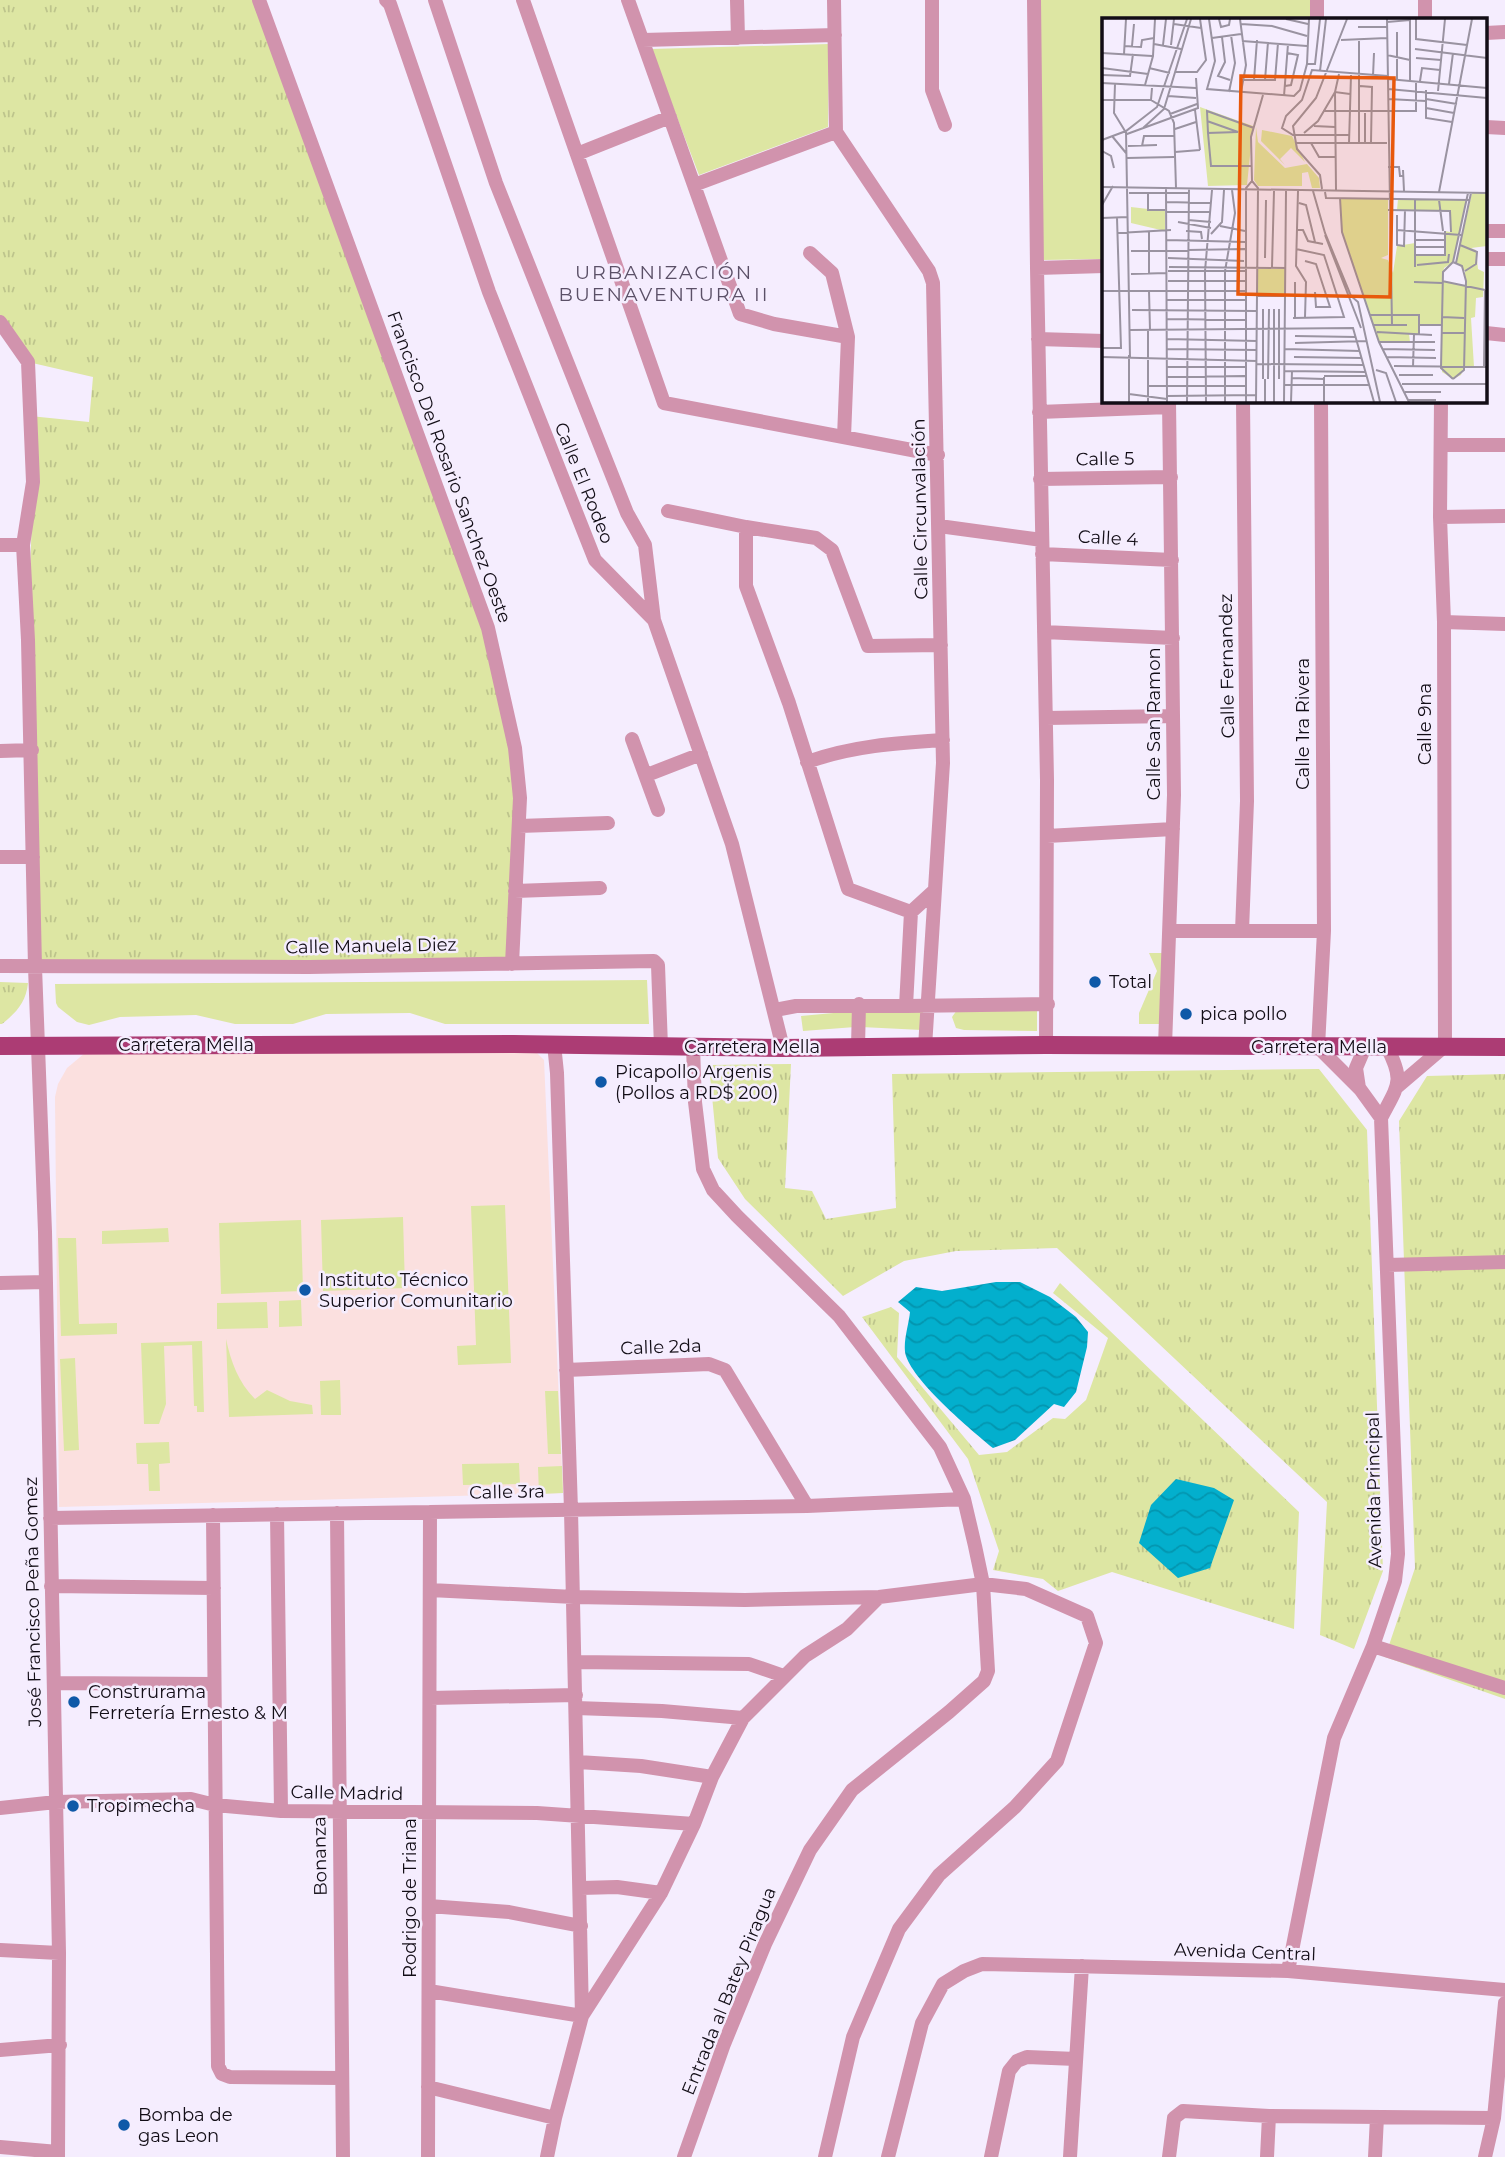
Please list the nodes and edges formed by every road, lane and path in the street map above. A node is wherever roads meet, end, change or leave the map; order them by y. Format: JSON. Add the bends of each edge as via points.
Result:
{"nodes":[{"id":1,"x":259,"y":0,"type":"edge"},
{"id":2,"x":386,"y":0,"type":"edge"},
{"id":3,"x":435,"y":0,"type":"edge"},
{"id":4,"x":523,"y":0,"type":"edge"},
{"id":5,"x":628,"y":0,"type":"edge"},
{"id":6,"x":737,"y":0,"type":"edge"},
{"id":7,"x":834,"y":0,"type":"edge"},
{"id":8,"x":932,"y":0,"type":"edge"},
{"id":9,"x":1034,"y":0,"type":"edge"},
{"id":10,"x":1317,"y":0,"type":"edge"},
{"id":11,"x":1425,"y":0,"type":"edge"},
{"id":12,"x":1317,"y":18,"type":"edge"},
{"id":13,"x":1425,"y":18,"type":"edge"},
{"id":14,"x":835,"y":36,"type":"junction"},
{"id":15,"x":738,"y":38,"type":"junction"},
{"id":16,"x":643,"y":40,"type":"junction"},
{"id":17,"x":670,"y":117,"type":"junction"},
{"id":18,"x":945,"y":125,"type":"dead end"},
{"id":19,"x":836,"y":132,"type":"junction"},
{"id":20,"x":577,"y":153,"type":"junction"},
{"id":21,"x":695,"y":185,"type":"junction"},
{"id":22,"x":810,"y":253,"type":"dead end"},
{"id":23,"x":1102,"y":266,"type":"edge"},
{"id":24,"x":1037,"y":268,"type":"junction"},
{"id":25,"x":0,"y":321,"type":"edge"},
{"id":26,"x":848,"y":337,"type":"junction"},
{"id":27,"x":1038,"y":339,"type":"junction"},
{"id":28,"x":1102,"y":341,"type":"edge"},
{"id":29,"x":1243,"y":402,"type":"edge"},
{"id":30,"x":1321,"y":402,"type":"edge"},
{"id":31,"x":1441,"y":402,"type":"edge"},
{"id":32,"x":1169,"y":404,"type":"edge"},
{"id":33,"x":1039,"y":412,"type":"junction"},
{"id":34,"x":844,"y":437,"type":"junction"},
{"id":35,"x":1441,"y":445,"type":"junction"},
{"id":36,"x":1505,"y":445,"type":"edge"},
{"id":37,"x":938,"y":455,"type":"junction"},
{"id":38,"x":1171,"y":477,"type":"junction"},
{"id":39,"x":1040,"y":479,"type":"junction"},
{"id":40,"x":668,"y":511,"type":"dead end"},
{"id":41,"x":1505,"y":516,"type":"edge"},
{"id":42,"x":1440,"y":517,"type":"junction"},
{"id":43,"x":939,"y":526,"type":"junction"},
{"id":44,"x":746,"y":527,"type":"junction"},
{"id":45,"x":0,"y":545,"type":"edge"},
{"id":46,"x":23,"y":545,"type":"junction"},
{"id":47,"x":1042,"y":547,"type":"junction"},
{"id":48,"x":1172,"y":560,"type":"junction"},
{"id":49,"x":654,"y":620,"type":"junction"},
{"id":50,"x":1444,"y":622,"type":"junction"},
{"id":51,"x":1505,"y":624,"type":"edge"},
{"id":52,"x":1044,"y":632,"type":"junction"},
{"id":53,"x":1173,"y":638,"type":"junction"},
{"id":54,"x":941,"y":645,"type":"junction"},
{"id":55,"x":1173,"y":716,"type":"junction"},
{"id":56,"x":1046,"y":718,"type":"junction"},
{"id":57,"x":632,"y":739,"type":"dead end"},
{"id":58,"x":943,"y":740,"type":"junction"},
{"id":59,"x":32,"y":750,"type":"junction"},
{"id":60,"x":0,"y":751,"type":"edge"},
{"id":61,"x":701,"y":754,"type":"junction"},
{"id":62,"x":807,"y":762,"type":"junction"},
{"id":63,"x":647,"y":775,"type":"junction"},
{"id":64,"x":658,"y":810,"type":"dead end"},
{"id":65,"x":608,"y":823,"type":"dead end"},
{"id":66,"x":519,"y":826,"type":"junction"},
{"id":67,"x":1173,"y":830,"type":"junction"},
{"id":68,"x":1047,"y":836,"type":"junction"},
{"id":69,"x":0,"y":857,"type":"edge"},
{"id":70,"x":33,"y":857,"type":"junction"},
{"id":71,"x":600,"y":888,"type":"dead end"},
{"id":72,"x":515,"y":891,"type":"junction"},
{"id":73,"x":934,"y":891,"type":"junction"},
{"id":74,"x":911,"y":912,"type":"junction"},
{"id":75,"x":1170,"y":931,"type":"junction"},
{"id":76,"x":1242,"y":931,"type":"junction"},
{"id":77,"x":1324,"y":931,"type":"junction"},
{"id":78,"x":512,"y":964,"type":"junction"},
{"id":79,"x":0,"y":966,"type":"edge"},
{"id":80,"x":35,"y":967,"type":"junction"},
{"id":81,"x":859,"y":1004,"type":"junction"},
{"id":82,"x":1048,"y":1004,"type":"junction"},
{"id":83,"x":906,"y":1006,"type":"junction"},
{"id":84,"x":928,"y":1006,"type":"junction"},
{"id":85,"x":775,"y":1010,"type":"junction"},
{"id":86,"x":554,"y":1044,"type":"junction"},
{"id":87,"x":1046,"y":1045,"type":"junction"},
{"id":88,"x":0,"y":1046,"type":"edge"},
{"id":89,"x":39,"y":1046,"type":"junction"},
{"id":90,"x":1165,"y":1046,"type":"junction"},
{"id":91,"x":1445,"y":1046,"type":"junction"},
{"id":92,"x":661,"y":1047,"type":"junction"},
{"id":93,"x":694,"y":1047,"type":"junction"},
{"id":94,"x":925,"y":1047,"type":"junction"},
{"id":95,"x":1318,"y":1047,"type":"junction"},
{"id":96,"x":1365,"y":1047,"type":"junction"},
{"id":97,"x":1387,"y":1047,"type":"junction"},
{"id":98,"x":1505,"y":1047,"type":"edge"},
{"id":99,"x":783,"y":1048,"type":"junction"},
{"id":100,"x":858,"y":1048,"type":"junction"},
{"id":101,"x":1397,"y":1087,"type":"junction"},
{"id":102,"x":1360,"y":1089,"type":"junction"},
{"id":103,"x":1381,"y":1118,"type":"junction"},
{"id":104,"x":1505,"y":1262,"type":"edge"},
{"id":105,"x":1387,"y":1265,"type":"junction"},
{"id":106,"x":46,"y":1282,"type":"junction"},
{"id":107,"x":0,"y":1283,"type":"edge"},
{"id":108,"x":566,"y":1370,"type":"junction"},
{"id":109,"x":964,"y":1499,"type":"junction"},
{"id":110,"x":807,"y":1506,"type":"junction"},
{"id":111,"x":571,"y":1510,"type":"junction"},
{"id":112,"x":430,"y":1512,"type":"junction"},
{"id":113,"x":277,"y":1514,"type":"junction"},
{"id":114,"x":337,"y":1514,"type":"junction"},
{"id":115,"x":213,"y":1515,"type":"junction"},
{"id":116,"x":50,"y":1518,"type":"junction"},
{"id":117,"x":983,"y":1584,"type":"junction"},
{"id":118,"x":51,"y":1586,"type":"junction"},
{"id":119,"x":214,"y":1588,"type":"junction"},
{"id":120,"x":430,"y":1590,"type":"junction"},
{"id":121,"x":573,"y":1597,"type":"junction"},
{"id":122,"x":879,"y":1597,"type":"junction"},
{"id":123,"x":1373,"y":1646,"type":"junction"},
{"id":124,"x":575,"y":1662,"type":"junction"},
{"id":125,"x":784,"y":1676,"type":"junction"},
{"id":126,"x":54,"y":1683,"type":"junction"},
{"id":127,"x":214,"y":1684,"type":"junction"},
{"id":128,"x":1505,"y":1688,"type":"edge"},
{"id":129,"x":430,"y":1698,"type":"junction"},
{"id":130,"x":576,"y":1701,"type":"junction"},
{"id":131,"x":743,"y":1718,"type":"junction"},
{"id":132,"x":578,"y":1762,"type":"junction"},
{"id":133,"x":712,"y":1777,"type":"junction"},
{"id":134,"x":56,"y":1802,"type":"junction"},
{"id":135,"x":215,"y":1805,"type":"junction"},
{"id":136,"x":0,"y":1808,"type":"edge"},
{"id":137,"x":281,"y":1811,"type":"junction"},
{"id":138,"x":339,"y":1814,"type":"junction"},
{"id":139,"x":429,"y":1814,"type":"junction"},
{"id":140,"x":579,"y":1818,"type":"junction"},
{"id":141,"x":694,"y":1824,"type":"junction"},
{"id":142,"x":581,"y":1888,"type":"junction"},
{"id":143,"x":660,"y":1894,"type":"junction"},
{"id":144,"x":429,"y":1906,"type":"junction"},
{"id":145,"x":581,"y":1926,"type":"junction"},
{"id":146,"x":0,"y":1951,"type":"edge"},
{"id":147,"x":59,"y":1953,"type":"junction"},
{"id":148,"x":1082,"y":1966,"type":"junction"},
{"id":149,"x":1289,"y":1971,"type":"junction"},
{"id":150,"x":1505,"y":1990,"type":"edge"},
{"id":151,"x":429,"y":1991,"type":"junction"},
{"id":152,"x":1505,"y":2003,"type":"edge"},
{"id":153,"x":582,"y":2016,"type":"junction"},
{"id":154,"x":60,"y":2045,"type":"junction"},
{"id":155,"x":0,"y":2050,"type":"edge"},
{"id":156,"x":1076,"y":2059,"type":"junction"},
{"id":157,"x":341,"y":2078,"type":"junction"},
{"id":158,"x":428,"y":2087,"type":"junction"},
{"id":159,"x":1269,"y":2116,"type":"junction"},
{"id":160,"x":1377,"y":2117,"type":"junction"},
{"id":161,"x":555,"y":2118,"type":"junction"},
{"id":162,"x":1494,"y":2118,"type":"junction"},
{"id":163,"x":0,"y":2147,"type":"edge"},
{"id":164,"x":58,"y":2155,"type":"edge"},
{"id":165,"x":343,"y":2157,"type":"edge"},
{"id":166,"x":428,"y":2157,"type":"edge"},
{"id":167,"x":547,"y":2157,"type":"edge"},
{"id":168,"x":684,"y":2157,"type":"edge"},
{"id":169,"x":825,"y":2157,"type":"edge"},
{"id":170,"x":888,"y":2157,"type":"edge"},
{"id":171,"x":991,"y":2157,"type":"edge"},
{"id":172,"x":1070,"y":2157,"type":"edge"},
{"id":173,"x":1169,"y":2157,"type":"edge"},
{"id":174,"x":1267,"y":2157,"type":"edge"},
{"id":175,"x":1375,"y":2157,"type":"edge"},
{"id":176,"x":1485,"y":2157,"type":"edge"}],
"edges":[{"from":1,"to":66,"type":"street","name":"Francisco Del Rosario Sanchez Oeste","via":[[488,628],[515,748]]},
{"from":2,"to":49,"type":"street","name":"Calle El Rodeo","via":[[489,292],[595,560]]},
{"from":3,"to":49,"type":"street","via":[[501,196],[622,500],[645,545]]},
{"from":4,"to":20,"type":"street"},
{"from":5,"to":16,"type":"street"},
{"from":6,"to":15,"type":"street"},
{"from":7,"to":14,"type":"street"},
{"from":8,"to":18,"type":"street","via":[[932,90]]},
{"from":9,"to":24,"type":"street"},
{"from":10,"to":12,"type":"street"},
{"from":11,"to":13,"type":"street"},
{"from":14,"to":15,"type":"street"},
{"from":14,"to":19,"type":"street"},
{"from":15,"to":16,"type":"street"},
{"from":16,"to":17,"type":"street"},
{"from":17,"to":20,"type":"street"},
{"from":17,"to":21,"type":"street"},
{"from":19,"to":21,"type":"street"},
{"from":19,"to":37,"type":"street","name":"Calle Circunvalación","via":[[932,277]]},
{"from":20,"to":34,"type":"street","via":[[664,404]]},
{"from":21,"to":26,"type":"street","via":[[740,314]]},
{"from":22,"to":26,"type":"street","via":[[832,273]]},
{"from":23,"to":24,"type":"street"},
{"from":24,"to":27,"type":"street"},
{"from":25,"to":46,"type":"street","name":"José Francisco Peña Gomez","via":[[28,362],[33,482]]},
{"from":26,"to":34,"type":"street"},
{"from":27,"to":28,"type":"street"},
{"from":27,"to":33,"type":"street"},
{"from":29,"to":76,"type":"street","name":"Calle Fernandez","via":[[1247,801]]},
{"from":30,"to":77,"type":"street","name":"Calle 1ra Rivera"},
{"from":31,"to":35,"type":"street","name":"Calle 9na"},
{"from":32,"to":33,"type":"street"},
{"from":32,"to":38,"type":"street","name":"Calle San Ramon"},
{"from":33,"to":39,"type":"street"},
{"from":34,"to":37,"type":"street"},
{"from":35,"to":36,"type":"street"},
{"from":35,"to":42,"type":"street","name":"Calle 9na"},
{"from":37,"to":43,"type":"street","name":"Calle Circunvalación"},
{"from":38,"to":39,"type":"street","name":"Calle 5"},
{"from":38,"to":48,"type":"street","name":"Calle San Ramon"},
{"from":39,"to":47,"type":"street"},
{"from":40,"to":44,"type":"street"},
{"from":41,"to":42,"type":"street"},
{"from":42,"to":50,"type":"street","name":"Calle 9na"},
{"from":43,"to":47,"type":"street","name":"Calle 4"},
{"from":43,"to":54,"type":"street","name":"Calle Circunvalación"},
{"from":44,"to":54,"type":"street","via":[[816,538],[832,550],[868,646]]},
{"from":44,"to":62,"type":"street","via":[[746,586]]},
{"from":45,"to":46,"type":"street"},
{"from":46,"to":59,"type":"street","name":"José Francisco Peña Gomez"},
{"from":47,"to":48,"type":"street","name":"Calle 4"},
{"from":47,"to":52,"type":"street"},
{"from":48,"to":53,"type":"street","name":"Calle San Ramon"},
{"from":49,"to":61,"type":"street","name":"Calle El Rodeo"},
{"from":50,"to":51,"type":"street"},
{"from":50,"to":91,"type":"street","name":"Calle 9na"},
{"from":52,"to":53,"type":"street"},
{"from":52,"to":56,"type":"street"},
{"from":53,"to":55,"type":"street","name":"Calle San Ramon"},
{"from":54,"to":58,"type":"street","name":"Calle Circunvalación"},
{"from":55,"to":56,"type":"street"},
{"from":55,"to":67,"type":"street","name":"Calle San Ramon"},
{"from":56,"to":68,"type":"street"},
{"from":57,"to":63,"type":"street"},
{"from":58,"to":62,"type":"street","via":[[878,744]]},
{"from":58,"to":73,"type":"street","name":"Calle Circunvalación"},
{"from":59,"to":60,"type":"street"},
{"from":59,"to":70,"type":"street","name":"José Francisco Peña Gomez"},
{"from":61,"to":63,"type":"street"},
{"from":61,"to":85,"type":"street","name":"Calle El Rodeo","via":[[732,844]]},
{"from":62,"to":74,"type":"street","via":[[848,889]]},
{"from":63,"to":64,"type":"street"},
{"from":65,"to":66,"type":"street"},
{"from":66,"to":72,"type":"street","name":"Francisco Del Rosario Sanchez Oeste"},
{"from":67,"to":68,"type":"street"},
{"from":67,"to":75,"type":"street","name":"Calle San Ramon"},
{"from":68,"to":82,"type":"street"},
{"from":69,"to":70,"type":"street"},
{"from":70,"to":80,"type":"street","name":"José Francisco Peña Gomez"},
{"from":71,"to":72,"type":"street"},
{"from":72,"to":78,"type":"street","name":"Francisco Del Rosario Sanchez Oeste"},
{"from":73,"to":74,"type":"street"},
{"from":73,"to":84,"type":"street","name":"Calle Circunvalación"},
{"from":74,"to":83,"type":"street"},
{"from":75,"to":76,"type":"street"},
{"from":75,"to":90,"type":"street","name":"Calle San Ramon"},
{"from":76,"to":77,"type":"street"},
{"from":77,"to":95,"type":"street","name":"Calle 1ra Rivera"},
{"from":78,"to":80,"type":"street","name":"Calle Manuela Diez"},
{"from":78,"to":92,"type":"street","name":"Calle Manuela Diez","via":[[657,962]]},
{"from":79,"to":80,"type":"street","name":"Calle Manuela Diez"},
{"from":80,"to":89,"type":"street","name":"José Francisco Peña Gomez"},
{"from":81,"to":83,"type":"street"},
{"from":81,"to":85,"type":"street"},
{"from":81,"to":100,"type":"street"},
{"from":82,"to":84,"type":"street"},
{"from":82,"to":87,"type":"street"},
{"from":83,"to":84,"type":"street"},
{"from":84,"to":94,"type":"street","name":"Calle Circunvalación"},
{"from":85,"to":99,"type":"street","name":"Calle El Rodeo"},
{"from":86,"to":89,"type":"main road","name":"Carretera Mella"},
{"from":86,"to":92,"type":"main road","name":"Carretera Mella"},
{"from":86,"to":108,"type":"street"},
{"from":87,"to":90,"type":"main road","name":"Carretera Mella"},
{"from":87,"to":94,"type":"main road","name":"Carretera Mella"},
{"from":88,"to":89,"type":"main road","name":"Carretera Mella"},
{"from":89,"to":106,"type":"street","name":"José Francisco Peña Gomez"},
{"from":90,"to":95,"type":"main road","name":"Carretera Mella"},
{"from":91,"to":97,"type":"main road","name":"Carretera Mella"},
{"from":91,"to":98,"type":"main road","name":"Carretera Mella"},
{"from":91,"to":101,"type":"street"},
{"from":92,"to":93,"type":"main road","name":"Carretera Mella"},
{"from":93,"to":99,"type":"main road","name":"Carretera Mella"},
{"from":93,"to":109,"type":"street","name":"Entrada al Batey Piragua","via":[[703,1169],[713,1190],[839,1316],[940,1447]]},
{"from":94,"to":100,"type":"main road","name":"Carretera Mella"},
{"from":95,"to":96,"type":"main road","name":"Carretera Mella"},
{"from":95,"to":102,"type":"street"},
{"from":96,"to":97,"type":"main road","name":"Carretera Mella"},
{"from":96,"to":102,"type":"street","via":[[1356,1068]]},
{"from":97,"to":101,"type":"street","via":[[1399,1076]]},
{"from":99,"to":100,"type":"main road","name":"Carretera Mella"},
{"from":101,"to":103,"type":"street"},
{"from":102,"to":103,"type":"street"},
{"from":103,"to":105,"type":"street","name":"Avenida Principal"},
{"from":104,"to":105,"type":"street"},
{"from":105,"to":123,"type":"street","name":"Avenida Principal","via":[[1398,1554],[1395,1581]]},
{"from":106,"to":107,"type":"street"},
{"from":106,"to":116,"type":"street","name":"José Francisco Peña Gomez"},
{"from":108,"to":110,"type":"street","name":"Calle 2da","via":[[709,1364],[725,1370]]},
{"from":108,"to":111,"type":"street"},
{"from":109,"to":110,"type":"street","name":"Calle 3ra"},
{"from":109,"to":117,"type":"street","name":"Entrada al Batey Piragua"},
{"from":110,"to":111,"type":"street","name":"Calle 3ra"},
{"from":111,"to":112,"type":"street","name":"Calle 3ra"},
{"from":111,"to":121,"type":"street"},
{"from":112,"to":114,"type":"street","name":"Calle 3ra"},
{"from":112,"to":120,"type":"street","name":"Rodrigo de Triana"},
{"from":113,"to":114,"type":"street","name":"Calle 3ra"},
{"from":113,"to":115,"type":"street","name":"Calle 3ra"},
{"from":113,"to":137,"type":"street"},
{"from":114,"to":138,"type":"street","name":"Bonanza"},
{"from":115,"to":116,"type":"street","name":"Calle 3ra"},
{"from":115,"to":119,"type":"street"},
{"from":116,"to":118,"type":"street","name":"José Francisco Peña Gomez"},
{"from":117,"to":122,"type":"street"},
{"from":117,"to":168,"type":"street","name":"Entrada al Batey Piragua","via":[[988,1671],[984,1681],[852,1790],[810,1850],[744,1994]]},
{"from":117,"to":169,"type":"street","via":[[1027,1589],[1087,1616],[1096,1643],[1057,1761],[1015,1807],[939,1875],[899,1929],[853,2037]]},
{"from":118,"to":119,"type":"street"},
{"from":118,"to":126,"type":"street","name":"José Francisco Peña Gomez"},
{"from":119,"to":127,"type":"street"},
{"from":120,"to":121,"type":"street"},
{"from":120,"to":129,"type":"street","name":"Rodrigo de Triana"},
{"from":121,"to":122,"type":"street"},
{"from":121,"to":124,"type":"street"},
{"from":122,"to":125,"type":"street","via":[[847,1629]]},
{"from":123,"to":128,"type":"street"},
{"from":123,"to":149,"type":"street","name":"Avenida Principal","via":[[1334,1738]]},
{"from":124,"to":125,"type":"street","via":[[749,1664]]},
{"from":124,"to":130,"type":"street"},
{"from":125,"to":131,"type":"street"},
{"from":126,"to":127,"type":"street"},
{"from":126,"to":134,"type":"street","name":"José Francisco Peña Gomez"},
{"from":127,"to":135,"type":"street"},
{"from":129,"to":130,"type":"street"},
{"from":129,"to":139,"type":"street","name":"Rodrigo de Triana"},
{"from":130,"to":131,"type":"street"},
{"from":130,"to":132,"type":"street"},
{"from":131,"to":133,"type":"street"},
{"from":132,"to":133,"type":"street"},
{"from":132,"to":140,"type":"street"},
{"from":133,"to":141,"type":"street"},
{"from":134,"to":135,"type":"street","name":"Calle Madrid","via":[[191,1799]]},
{"from":134,"to":136,"type":"street","name":"Calle Madrid"},
{"from":134,"to":147,"type":"street","name":"José Francisco Peña Gomez"},
{"from":135,"to":137,"type":"street","name":"Calle Madrid"},
{"from":135,"to":157,"type":"street","via":[[218,2066],[230,2077]]},
{"from":137,"to":138,"type":"street","name":"Calle Madrid"},
{"from":138,"to":139,"type":"street","name":"Calle Madrid"},
{"from":138,"to":157,"type":"street","name":"Bonanza"},
{"from":139,"to":140,"type":"street","name":"Calle Madrid","via":[[537,1813]]},
{"from":139,"to":144,"type":"street","name":"Rodrigo de Triana"},
{"from":140,"to":141,"type":"street","name":"Calle Madrid"},
{"from":140,"to":142,"type":"street"},
{"from":141,"to":143,"type":"street"},
{"from":142,"to":143,"type":"street","via":[[617,1887]]},
{"from":142,"to":145,"type":"street"},
{"from":143,"to":153,"type":"street"},
{"from":144,"to":145,"type":"street","via":[[509,1912]]},
{"from":144,"to":151,"type":"street","name":"Rodrigo de Triana"},
{"from":145,"to":153,"type":"street"},
{"from":146,"to":147,"type":"street"},
{"from":147,"to":154,"type":"street","name":"José Francisco Peña Gomez"},
{"from":148,"to":149,"type":"street","name":"Avenida Central"},
{"from":148,"to":156,"type":"street"},
{"from":148,"to":170,"type":"street","name":"Avenida Central","via":[[982,1964],[943,1984],[922,2023]]},
{"from":149,"to":150,"type":"street","name":"Avenida Central"},
{"from":151,"to":153,"type":"street"},
{"from":151,"to":158,"type":"street","name":"Rodrigo de Triana"},
{"from":152,"to":162,"type":"street"},
{"from":153,"to":161,"type":"street"},
{"from":154,"to":155,"type":"street"},
{"from":154,"to":164,"type":"street","name":"José Francisco Peña Gomez"},
{"from":156,"to":171,"type":"street","via":[[1027,2057],[1017,2061],[1009,2071]]},
{"from":156,"to":172,"type":"street"},
{"from":157,"to":165,"type":"street","name":"Bonanza"},
{"from":158,"to":161,"type":"street"},
{"from":158,"to":166,"type":"street","name":"Rodrigo de Triana"},
{"from":159,"to":160,"type":"street"},
{"from":159,"to":173,"type":"street","via":[[1183,2111],[1174,2118]]},
{"from":159,"to":174,"type":"street"},
{"from":160,"to":162,"type":"street"},
{"from":160,"to":175,"type":"street"},
{"from":161,"to":167,"type":"street"},
{"from":162,"to":176,"type":"street"},
{"from":163,"to":164,"type":"street"}]}
